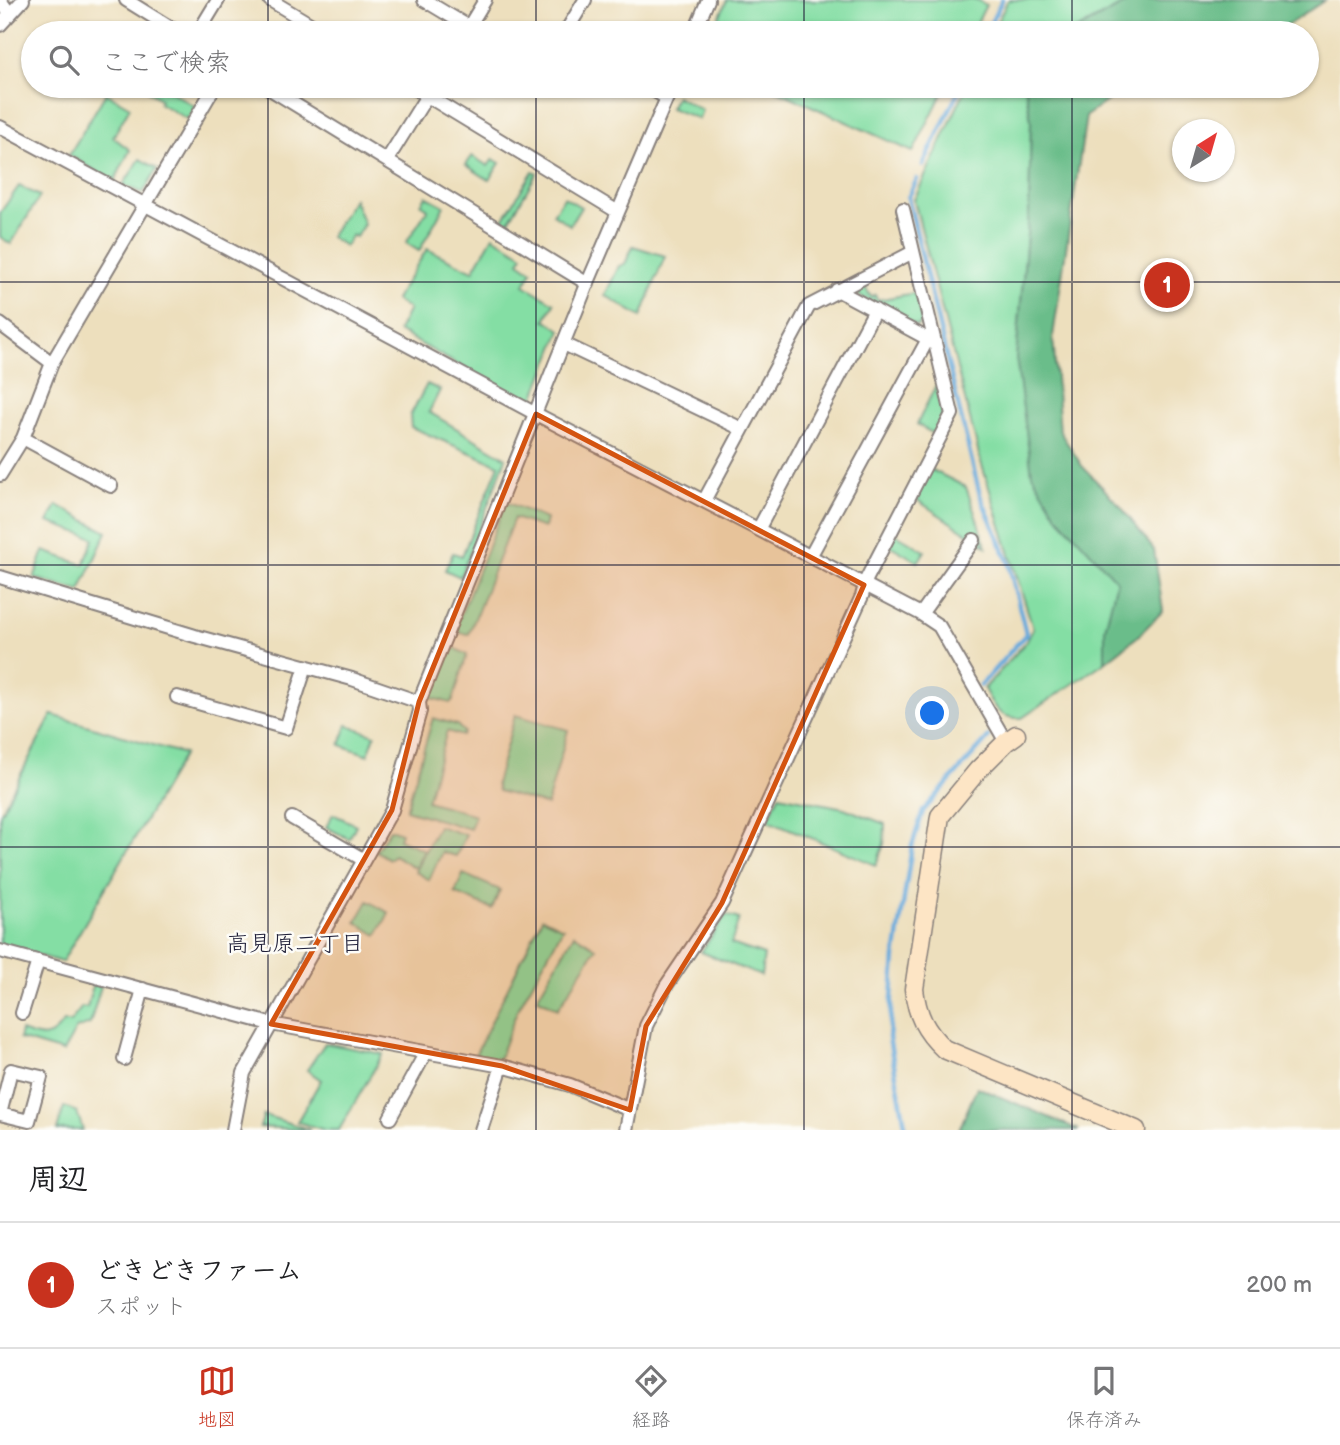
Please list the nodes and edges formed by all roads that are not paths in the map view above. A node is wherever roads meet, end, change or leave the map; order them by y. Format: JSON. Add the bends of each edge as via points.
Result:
{"nodes":[{"id":1,"x":0,"y":0,"type":"edge"},
{"id":2,"x":23,"y":0,"type":"edge"},
{"id":3,"x":126,"y":0,"type":"edge"},
{"id":4,"x":218,"y":0,"type":"edge"},
{"id":5,"x":270,"y":0,"type":"edge"},
{"id":6,"x":424,"y":0,"type":"edge"},
{"id":7,"x":485,"y":0,"type":"edge"},
{"id":8,"x":586,"y":0,"type":"edge"},
{"id":9,"x":708,"y":0,"type":"edge"},
{"id":10,"x":10,"y":14,"type":"junction"},
{"id":11,"x":160,"y":21,"type":"edge"},
{"id":12,"x":205,"y":21,"type":"edge"},
{"id":13,"x":305,"y":21,"type":"edge"},
{"id":14,"x":456,"y":21,"type":"edge"},
{"id":15,"x":476,"y":21,"type":"edge"},
{"id":16,"x":573,"y":21,"type":"edge"},
{"id":17,"x":699,"y":21,"type":"edge"},
{"id":18,"x":0,"y":25,"type":"edge"},
{"id":19,"x":208,"y":98,"type":"edge"},
{"id":20,"x":285,"y":98,"type":"edge"},
{"id":21,"x":426,"y":98,"type":"edge"},
{"id":22,"x":441,"y":98,"type":"edge"},
{"id":23,"x":666,"y":98,"type":"edge"},
{"id":24,"x":0,"y":127,"type":"edge"},
{"id":25,"x":387,"y":160,"type":"junction"},
{"id":26,"x":145,"y":204,"type":"junction"},
{"id":27,"x":903,"y":209,"type":"dead end"},
{"id":28,"x":618,"y":212,"type":"junction"},
{"id":29,"x":913,"y":251,"type":"junction"},
{"id":30,"x":588,"y":284,"type":"junction"},
{"id":31,"x":836,"y":290,"type":"junction"},
{"id":32,"x":874,"y":310,"type":"junction"},
{"id":33,"x":0,"y":324,"type":"edge"},
{"id":34,"x":931,"y":339,"type":"junction"},
{"id":35,"x":564,"y":344,"type":"junction"},
{"id":36,"x":52,"y":363,"type":"junction"},
{"id":37,"x":536,"y":414,"type":"junction"},
{"id":38,"x":742,"y":429,"type":"junction"},
{"id":39,"x":23,"y":438,"type":"junction"},
{"id":40,"x":0,"y":475,"type":"edge"},
{"id":41,"x":111,"y":486,"type":"dead end"},
{"id":42,"x":705,"y":499,"type":"junction"},
{"id":43,"x":759,"y":528,"type":"junction"},
{"id":44,"x":974,"y":540,"type":"dead end"},
{"id":45,"x":811,"y":555,"type":"junction"},
{"id":46,"x":0,"y":578,"type":"edge"},
{"id":47,"x":864,"y":585,"type":"junction"},
{"id":48,"x":921,"y":614,"type":"junction"},
{"id":49,"x":306,"y":666,"type":"junction"},
{"id":50,"x":177,"y":697,"type":"dead end"},
{"id":51,"x":419,"y":702,"type":"junction"},
{"id":52,"x":1011,"y":739,"type":"joint"},
{"id":53,"x":292,"y":818,"type":"dead end"},
{"id":54,"x":364,"y":860,"type":"junction"},
{"id":55,"x":0,"y":951,"type":"edge"},
{"id":56,"x":38,"y":961,"type":"junction"},
{"id":57,"x":143,"y":989,"type":"junction"},
{"id":58,"x":22,"y":1013,"type":"dead end"},
{"id":59,"x":271,"y":1024,"type":"junction"},
{"id":60,"x":425,"y":1054,"type":"junction"},
{"id":61,"x":124,"y":1059,"type":"dead end"},
{"id":62,"x":502,"y":1066,"type":"junction"},
{"id":63,"x":630,"y":1110,"type":"junction"},
{"id":64,"x":390,"y":1118,"type":"dead end"},
{"id":65,"x":233,"y":1130,"type":"edge"},
{"id":66,"x":481,"y":1130,"type":"edge"},
{"id":67,"x":626,"y":1130,"type":"edge"},
{"id":68,"x":1136,"y":1130,"type":"edge"}],
"edges":[{"from":1,"to":10,"type":"street"},
{"from":2,"to":10,"type":"street"},
{"from":3,"to":11,"type":"street"},
{"from":4,"to":12,"type":"street"},
{"from":5,"to":13,"type":"street"},
{"from":6,"to":14,"type":"street"},
{"from":7,"to":15,"type":"street"},
{"from":8,"to":16,"type":"street"},
{"from":9,"to":17,"type":"street"},
{"from":10,"to":18,"type":"street"},
{"from":19,"to":26,"type":"street"},
{"from":20,"to":25,"type":"street"},
{"from":21,"to":25,"type":"street"},
{"from":22,"to":28,"type":"street"},
{"from":23,"to":28,"type":"street"},
{"from":24,"to":26,"type":"street"},
{"from":25,"to":30,"type":"street"},
{"from":26,"to":36,"type":"street"},
{"from":26,"to":37,"type":"street"},
{"from":27,"to":29,"type":"street"},
{"from":28,"to":30,"type":"street"},
{"from":29,"to":31,"type":"street"},
{"from":29,"to":34,"type":"street"},
{"from":30,"to":35,"type":"street"},
{"from":31,"to":32,"type":"street"},
{"from":31,"to":38,"type":"street","via":[[805,311]]},
{"from":32,"to":34,"type":"street"},
{"from":32,"to":43,"type":"street"},
{"from":33,"to":36,"type":"street"},
{"from":34,"to":45,"type":"street"},
{"from":34,"to":47,"type":"street","via":[[952,414]]},
{"from":35,"to":37,"type":"street"},
{"from":35,"to":38,"type":"street"},
{"from":36,"to":39,"type":"street"},
{"from":37,"to":42,"type":"street"},
{"from":37,"to":51,"type":"street"},
{"from":38,"to":42,"type":"street"},
{"from":39,"to":40,"type":"street"},
{"from":39,"to":41,"type":"street"},
{"from":42,"to":43,"type":"street"},
{"from":43,"to":45,"type":"street"},
{"from":44,"to":48,"type":"street"},
{"from":45,"to":47,"type":"street"},
{"from":46,"to":49,"type":"street"},
{"from":47,"to":48,"type":"street"},
{"from":47,"to":63,"type":"street","via":[[722,903],[666,986],[646,1026]]},
{"from":48,"to":52,"type":"street","via":[[939,626]]},
{"from":49,"to":50,"type":"street","via":[[286,728]]},
{"from":49,"to":51,"type":"street"},
{"from":51,"to":54,"type":"street","via":[[392,810]]},
{"from":52,"to":68,"type":"street","via":[[940,816],[914,989],[916,1008],[922,1024],[944,1049]]},
{"from":53,"to":54,"type":"street"},
{"from":54,"to":59,"type":"street"},
{"from":55,"to":56,"type":"street"},
{"from":56,"to":57,"type":"street"},
{"from":56,"to":58,"type":"street"},
{"from":57,"to":59,"type":"street"},
{"from":57,"to":61,"type":"street"},
{"from":59,"to":60,"type":"street"},
{"from":59,"to":65,"type":"street","via":[[244,1073]]},
{"from":60,"to":62,"type":"street"},
{"from":60,"to":64,"type":"street"},
{"from":62,"to":63,"type":"street","via":[[570,1085]]},
{"from":62,"to":66,"type":"street"},
{"from":63,"to":67,"type":"street"}]}
